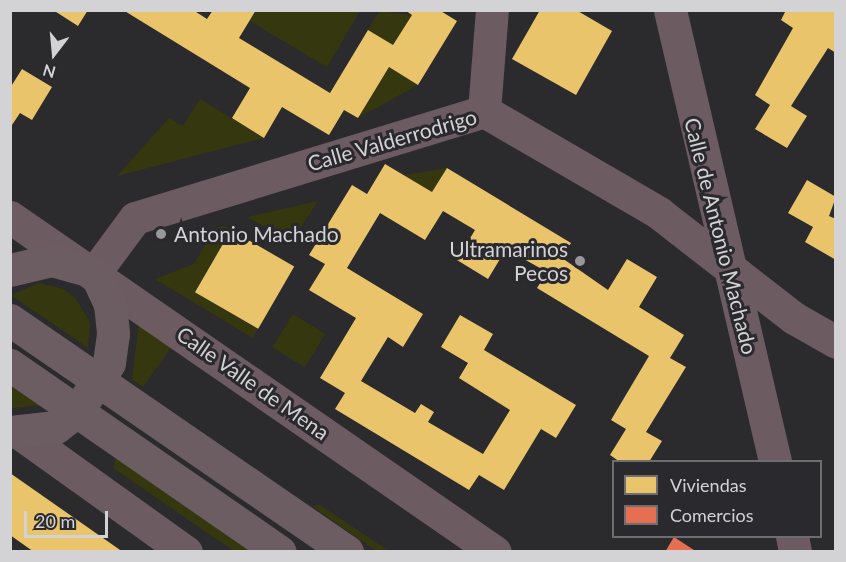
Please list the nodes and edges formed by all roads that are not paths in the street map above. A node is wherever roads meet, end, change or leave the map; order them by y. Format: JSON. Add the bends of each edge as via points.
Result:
{"nodes":[{"id":1,"x":492,"y":10,"type":"edge"},
{"id":2,"x":670,"y":10,"type":"edge"},
{"id":3,"x":484,"y":111,"type":"junction"},
{"id":4,"x":10,"y":217,"type":"edge"},
{"id":5,"x":730,"y":266,"type":"junction"},
{"id":6,"x":10,"y":270,"type":"edge"},
{"id":7,"x":95,"y":272,"type":"junction"},
{"id":8,"x":10,"y":320,"type":"edge"},
{"id":9,"x":836,"y":342,"type":"edge"},
{"id":10,"x":10,"y":365,"type":"edge"},
{"id":11,"x":98,"y":381,"type":"junction"},
{"id":12,"x":78,"y":410,"type":"junction"},
{"id":13,"x":16,"y":433,"type":"edge"},
{"id":14,"x":775,"y":460,"type":"edge"},
{"id":15,"x":186,"y":552,"type":"edge"},
{"id":16,"x":280,"y":552,"type":"edge"},
{"id":17,"x":347,"y":552,"type":"edge"},
{"id":18,"x":495,"y":552,"type":"edge"}],
"edges":[{"from":1,"to":3,"type":"street"},
{"from":2,"to":5,"type":"street","name":"Calle de Antonio Machado"},
{"from":3,"to":5,"type":"street","name":"Calle Valderrodrigo","via":[[659,213]]},
{"from":3,"to":7,"type":"street","name":"Calle Valderrodrigo","via":[[135,218]]},
{"from":4,"to":7,"type":"street","name":"Calle Valle de Mena"},
{"from":5,"to":9,"type":"street","name":"Calle Valderrodrigo","via":[[794,318]]},
{"from":5,"to":14,"type":"street","name":"Calle de Antonio Machado"},
{"from":6,"to":7,"type":"main road","via":[[52,260]]},
{"from":7,"to":11,"type":"main road","via":[[110,304],[113,334],[108,363]]},
{"from":7,"to":18,"type":"street","name":"Calle Valle de Mena"},
{"from":8,"to":11,"type":"main road"},
{"from":10,"to":12,"type":"main road"},
{"from":11,"to":12,"type":"main road"},
{"from":11,"to":17,"type":"main road"},
{"from":12,"to":13,"type":"main road","via":[[56,427]]},
{"from":12,"to":16,"type":"main road"},
{"from":13,"to":15,"type":"street"}]}
